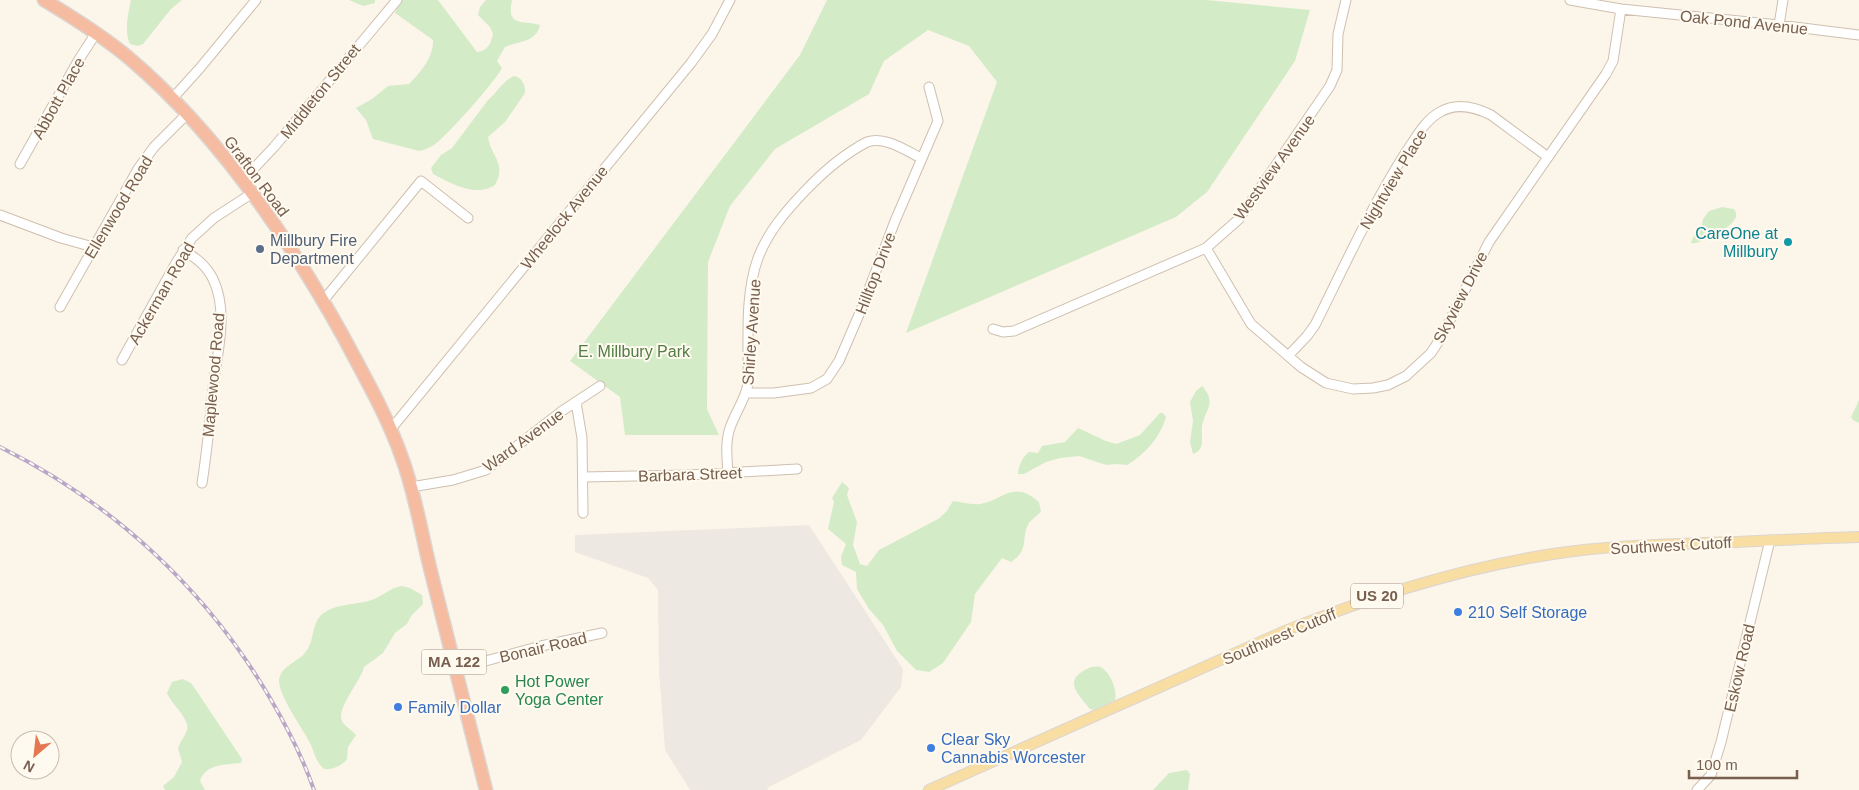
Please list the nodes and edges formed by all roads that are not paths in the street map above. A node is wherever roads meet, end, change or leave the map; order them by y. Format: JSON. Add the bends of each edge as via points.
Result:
{"nodes":[{"id":1,"x":44,"y":0,"type":"edge"},
{"id":2,"x":256,"y":0,"type":"edge"},
{"id":3,"x":397,"y":0,"type":"edge"},
{"id":4,"x":730,"y":0,"type":"edge"},
{"id":5,"x":1346,"y":0,"type":"edge"},
{"id":6,"x":1570,"y":0,"type":"edge"},
{"id":7,"x":1783,"y":0,"type":"edge"},
{"id":8,"x":1621,"y":9,"type":"junction"},
{"id":9,"x":1779,"y":25,"type":"junction"},
{"id":10,"x":96,"y":33,"type":"junction"},
{"id":11,"x":1859,"y":35,"type":"edge"},
{"id":12,"x":929,"y":87,"type":"dead end"},
{"id":13,"x":172,"y":99,"type":"junction"},
{"id":14,"x":186,"y":115,"type":"junction"},
{"id":15,"x":1548,"y":157,"type":"junction"},
{"id":16,"x":921,"y":158,"type":"junction"},
{"id":17,"x":20,"y":164,"type":"dead end"},
{"id":18,"x":242,"y":181,"type":"junction"},
{"id":19,"x":251,"y":194,"type":"junction"},
{"id":20,"x":0,"y":215,"type":"edge"},
{"id":21,"x":468,"y":218,"type":"dead end"},
{"id":22,"x":93,"y":248,"type":"junction"},
{"id":23,"x":1206,"y":248,"type":"junction"},
{"id":24,"x":183,"y":250,"type":"junction"},
{"id":25,"x":323,"y":301,"type":"junction"},
{"id":26,"x":60,"y":307,"type":"dead end"},
{"id":27,"x":993,"y":329,"type":"dead end"},
{"id":28,"x":1288,"y":356,"type":"junction"},
{"id":29,"x":122,"y":360,"type":"dead end"},
{"id":30,"x":600,"y":386,"type":"dead end"},
{"id":31,"x":746,"y":393,"type":"junction"},
{"id":32,"x":576,"y":402,"type":"junction"},
{"id":33,"x":391,"y":429,"type":"junction"},
{"id":34,"x":797,"y":469,"type":"dead end"},
{"id":35,"x":728,"y":472,"type":"junction"},
{"id":36,"x":583,"y":477,"type":"junction"},
{"id":37,"x":202,"y":484,"type":"dead end"},
{"id":38,"x":411,"y":488,"type":"junction"},
{"id":39,"x":583,"y":513,"type":"dead end"},
{"id":40,"x":1859,"y":537,"type":"edge"},
{"id":41,"x":1770,"y":540,"type":"junction"},
{"id":42,"x":602,"y":633,"type":"dead end"},
{"id":43,"x":456,"y":669,"type":"junction"},
{"id":44,"x":486,"y":790,"type":"edge"},
{"id":45,"x":929,"y":790,"type":"edge"},
{"id":46,"x":1697,"y":790,"type":"edge"}],
"edges":[{"from":1,"to":10,"type":"highway","name":"Grafton Road","number":"MA 122"},
{"from":2,"to":13,"type":"street"},
{"from":3,"to":18,"type":"street","name":"Middleton Street"},
{"from":4,"to":33,"type":"street","name":"Wheelock Avenue","via":[[692,63]]},
{"from":5,"to":23,"type":"street","name":"Westview Avenue","via":[[1338,34],[1337,70],[1325,96],[1239,219]]},
{"from":6,"to":8,"type":"street","name":"Oak Pond Avenue"},
{"from":7,"to":9,"type":"street"},
{"from":8,"to":9,"type":"street","name":"Oak Pond Avenue"},
{"from":8,"to":15,"type":"street","name":"Skyview Drive","via":[[1613,61]]},
{"from":9,"to":11,"type":"street","name":"Oak Pond Avenue"},
{"from":10,"to":13,"type":"highway","name":"Grafton Road","number":"MA 122","via":[[129,58]]},
{"from":10,"to":17,"type":"street","name":"Abbott Place"},
{"from":12,"to":16,"type":"street","name":"Hilltop Drive","via":[[938,121]]},
{"from":13,"to":14,"type":"highway","name":"Grafton Road","number":"MA 122"},
{"from":14,"to":18,"type":"highway","name":"Grafton Road","number":"MA 122"},
{"from":14,"to":22,"type":"street","name":"Ellenwood Road","via":[[138,168]]},
{"from":15,"to":28,"type":"street","name":"Skyview Drive","via":[[1488,242],[1431,353],[1406,376],[1388,385],[1354,390],[1326,383]]},
{"from":15,"to":28,"type":"street","name":"Nightview Place","via":[[1481,111],[1451,107],[1428,120],[1394,170],[1315,325]]},
{"from":16,"to":31,"type":"street","name":"Hilltop Drive","via":[[861,310],[839,361],[827,379],[804,390]]},
{"from":16,"to":31,"type":"street","name":"Shirley Avenue","via":[[884,141],[867,142],[829,168],[782,216],[754,271],[748,318]]},
{"from":18,"to":19,"type":"highway","name":"Grafton Road","number":"MA 122"},
{"from":19,"to":24,"type":"street","name":"Ackerman Road","via":[[214,218]]},
{"from":19,"to":25,"type":"highway","name":"Grafton Road","number":"MA 122"},
{"from":20,"to":22,"type":"street"},
{"from":21,"to":25,"type":"street","via":[[421,181]]},
{"from":22,"to":26,"type":"street","name":"Ellenwood Road"},
{"from":23,"to":27,"type":"street","name":"Westview Avenue","via":[[1014,331]]},
{"from":23,"to":28,"type":"street","name":"Skyview Drive","via":[[1251,324]]},
{"from":24,"to":29,"type":"street","name":"Ackerman Road"},
{"from":24,"to":37,"type":"street","name":"Maplewood Road","via":[[208,270],[220,310]]},
{"from":25,"to":33,"type":"highway","name":"Grafton Road","number":"MA 122"},
{"from":30,"to":32,"type":"street","name":"Ward Avenue"},
{"from":31,"to":35,"type":"street","name":"Shirley Avenue","via":[[730,428]]},
{"from":32,"to":36,"type":"street","via":[[582,438]]},
{"from":32,"to":38,"type":"street","name":"Ward Avenue","via":[[486,470]]},
{"from":33,"to":38,"type":"highway","name":"Grafton Road","number":"MA 122"},
{"from":34,"to":35,"type":"street","name":"Barbara Street"},
{"from":35,"to":36,"type":"street","name":"Barbara Street"},
{"from":36,"to":39,"type":"street"},
{"from":38,"to":43,"type":"highway","name":"Grafton Road","number":"MA 122"},
{"from":40,"to":41,"type":"main road","name":"Southwest Cutoff","number":"US 20"},
{"from":41,"to":45,"type":"main road","name":"Southwest Cutoff","number":"US 20","via":[[1560,553],[1486,566],[1414,584],[1285,631]]},
{"from":41,"to":46,"type":"street","name":"Eskow Road","via":[[1721,742],[1711,775]]},
{"from":42,"to":43,"type":"street","name":"Bonair Road"},
{"from":43,"to":44,"type":"highway","number":"MA 122"}]}
